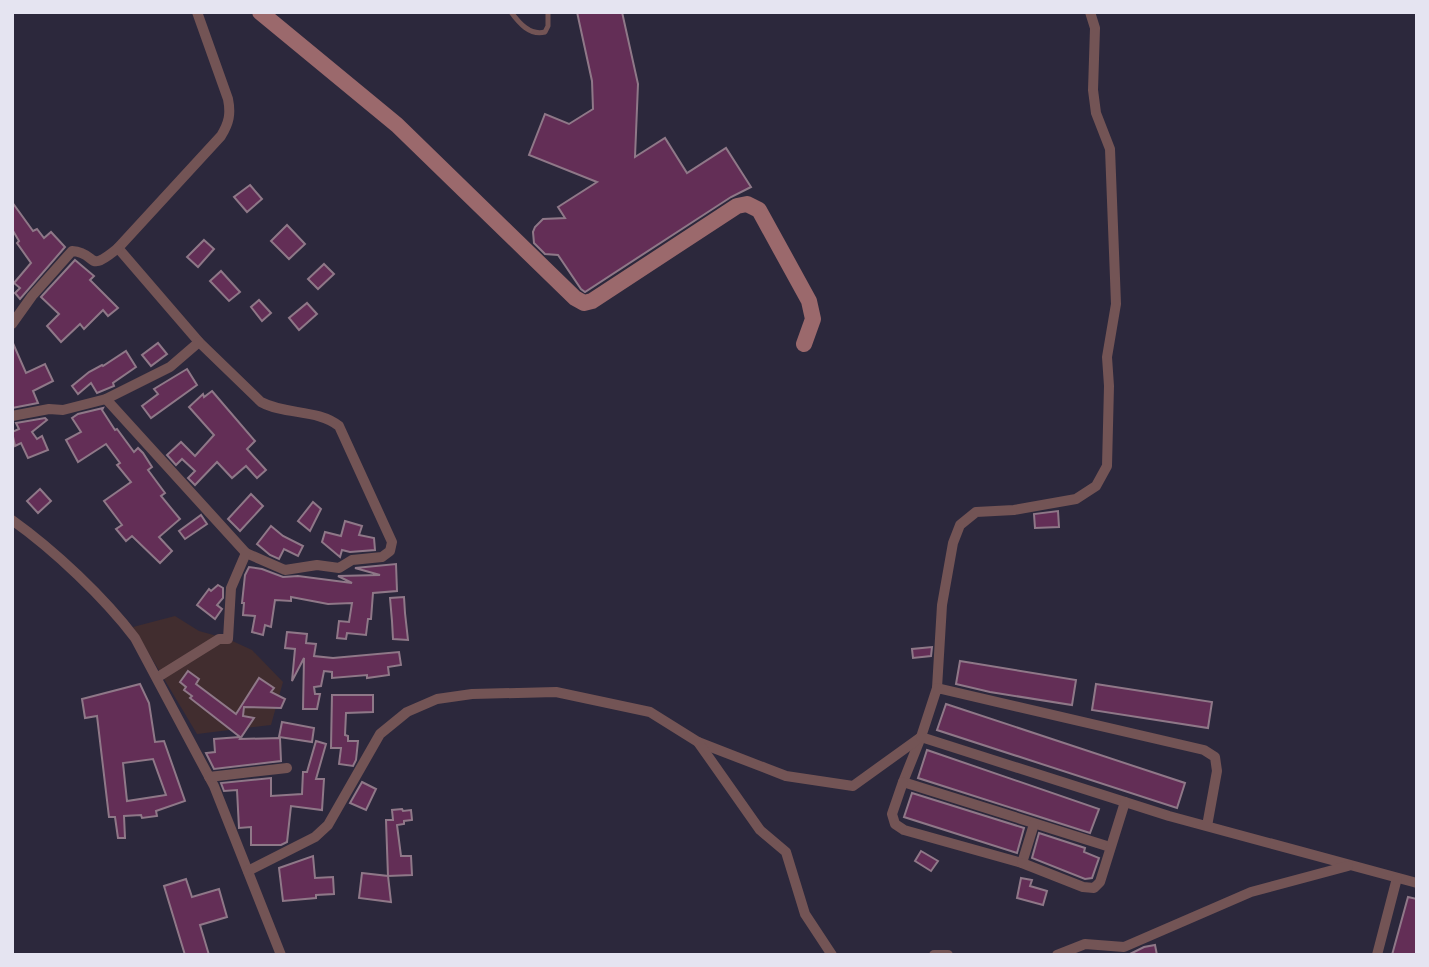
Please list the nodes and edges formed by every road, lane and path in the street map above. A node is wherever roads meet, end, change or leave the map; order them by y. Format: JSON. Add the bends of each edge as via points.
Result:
{"nodes":[{"id":1,"x":197,"y":12,"type":"edge"},
{"id":2,"x":260,"y":12,"type":"edge"},
{"id":3,"x":511,"y":12,"type":"edge"},
{"id":4,"x":548,"y":12,"type":"edge"},
{"id":5,"x":1090,"y":12,"type":"edge"},
{"id":6,"x":118,"y":248,"type":"junction"},
{"id":7,"x":13,"y":323,"type":"edge"},
{"id":8,"x":199,"y":342,"type":"junction"},
{"id":9,"x":804,"y":344,"type":"dead end"},
{"id":10,"x":106,"y":399,"type":"junction"},
{"id":11,"x":12,"y":416,"type":"edge"},
{"id":12,"x":12,"y":520,"type":"edge"},
{"id":13,"x":246,"y":553,"type":"junction"},
{"id":14,"x":158,"y":677,"type":"junction"},
{"id":15,"x":937,"y":688,"type":"junction"},
{"id":16,"x":921,"y":737,"type":"junction"},
{"id":17,"x":698,"y":742,"type":"junction"},
{"id":18,"x":287,"y":768,"type":"dead end"},
{"id":19,"x":209,"y":777,"type":"junction"},
{"id":20,"x":903,"y":782,"type":"junction"},
{"id":21,"x":1125,"y":802,"type":"junction"},
{"id":22,"x":1034,"y":824,"type":"junction"},
{"id":23,"x":1207,"y":826,"type":"junction"},
{"id":24,"x":1110,"y":848,"type":"junction"},
{"id":25,"x":1022,"y":863,"type":"junction"},
{"id":26,"x":1350,"y":865,"type":"junction"},
{"id":27,"x":248,"y":871,"type":"junction"},
{"id":28,"x":1397,"y":878,"type":"junction"},
{"id":29,"x":1417,"y":883,"type":"edge"},
{"id":30,"x":281,"y":955,"type":"edge"},
{"id":31,"x":832,"y":955,"type":"edge"},
{"id":32,"x":934,"y":955,"type":"edge"},
{"id":33,"x":948,"y":955,"type":"edge"},
{"id":34,"x":1057,"y":955,"type":"edge"},
{"id":35,"x":1377,"y":955,"type":"edge"}],
"edges":[{"from":1,"to":6,"type":"street","via":[[228,99],[231,113],[227,126]]},
{"from":2,"to":9,"type":"street","via":[[397,125],[584,303],[737,206],[747,204],[759,210],[809,301],[813,319]]},
{"from":3,"to":4,"type":"lane","via":[[539,34],[548,26]]},
{"from":5,"to":15,"type":"street","via":[[1095,28],[1096,113],[1110,149],[1116,304],[1107,357],[1107,466],[1096,486],[1076,499],[976,512],[960,525],[942,605]]},
{"from":6,"to":7,"type":"street","via":[[99,262],[72,251]]},
{"from":6,"to":8,"type":"street"},
{"from":8,"to":10,"type":"street","via":[[170,367]]},
{"from":8,"to":13,"type":"street","via":[[261,402],[339,426],[392,542],[382,557],[352,560],[339,568],[317,565],[285,570]]},
{"from":10,"to":11,"type":"street"},
{"from":10,"to":13,"type":"street"},
{"from":12,"to":14,"type":"street","via":[[61,559],[124,623]]},
{"from":13,"to":14,"type":"street","via":[[230,588],[228,639],[219,639]]},
{"from":14,"to":19,"type":"street"},
{"from":15,"to":16,"type":"street"},
{"from":15,"to":23,"type":"street","via":[[1204,750],[1215,757],[1217,771]]},
{"from":16,"to":17,"type":"street","via":[[853,786],[786,776]]},
{"from":16,"to":20,"type":"street"},
{"from":16,"to":21,"type":"street"},
{"from":17,"to":27,"type":"street","via":[[650,712],[556,692],[438,699],[407,712],[380,734],[328,825]]},
{"from":17,"to":31,"type":"street","via":[[760,830],[786,852],[805,914]]},
{"from":18,"to":19,"type":"street"},
{"from":19,"to":27,"type":"street"},
{"from":20,"to":22,"type":"street"},
{"from":20,"to":25,"type":"street","via":[[892,814],[895,824]]},
{"from":21,"to":23,"type":"street"},
{"from":21,"to":24,"type":"street"},
{"from":22,"to":24,"type":"street"},
{"from":22,"to":25,"type":"street"},
{"from":23,"to":26,"type":"street"},
{"from":24,"to":25,"type":"street","via":[[1094,888]]},
{"from":26,"to":28,"type":"street"},
{"from":26,"to":34,"type":"street","via":[[1251,892],[1124,947],[1085,944]]},
{"from":27,"to":30,"type":"street"},
{"from":28,"to":29,"type":"street"},
{"from":28,"to":35,"type":"street"},
{"from":32,"to":33,"type":"street"}]}
